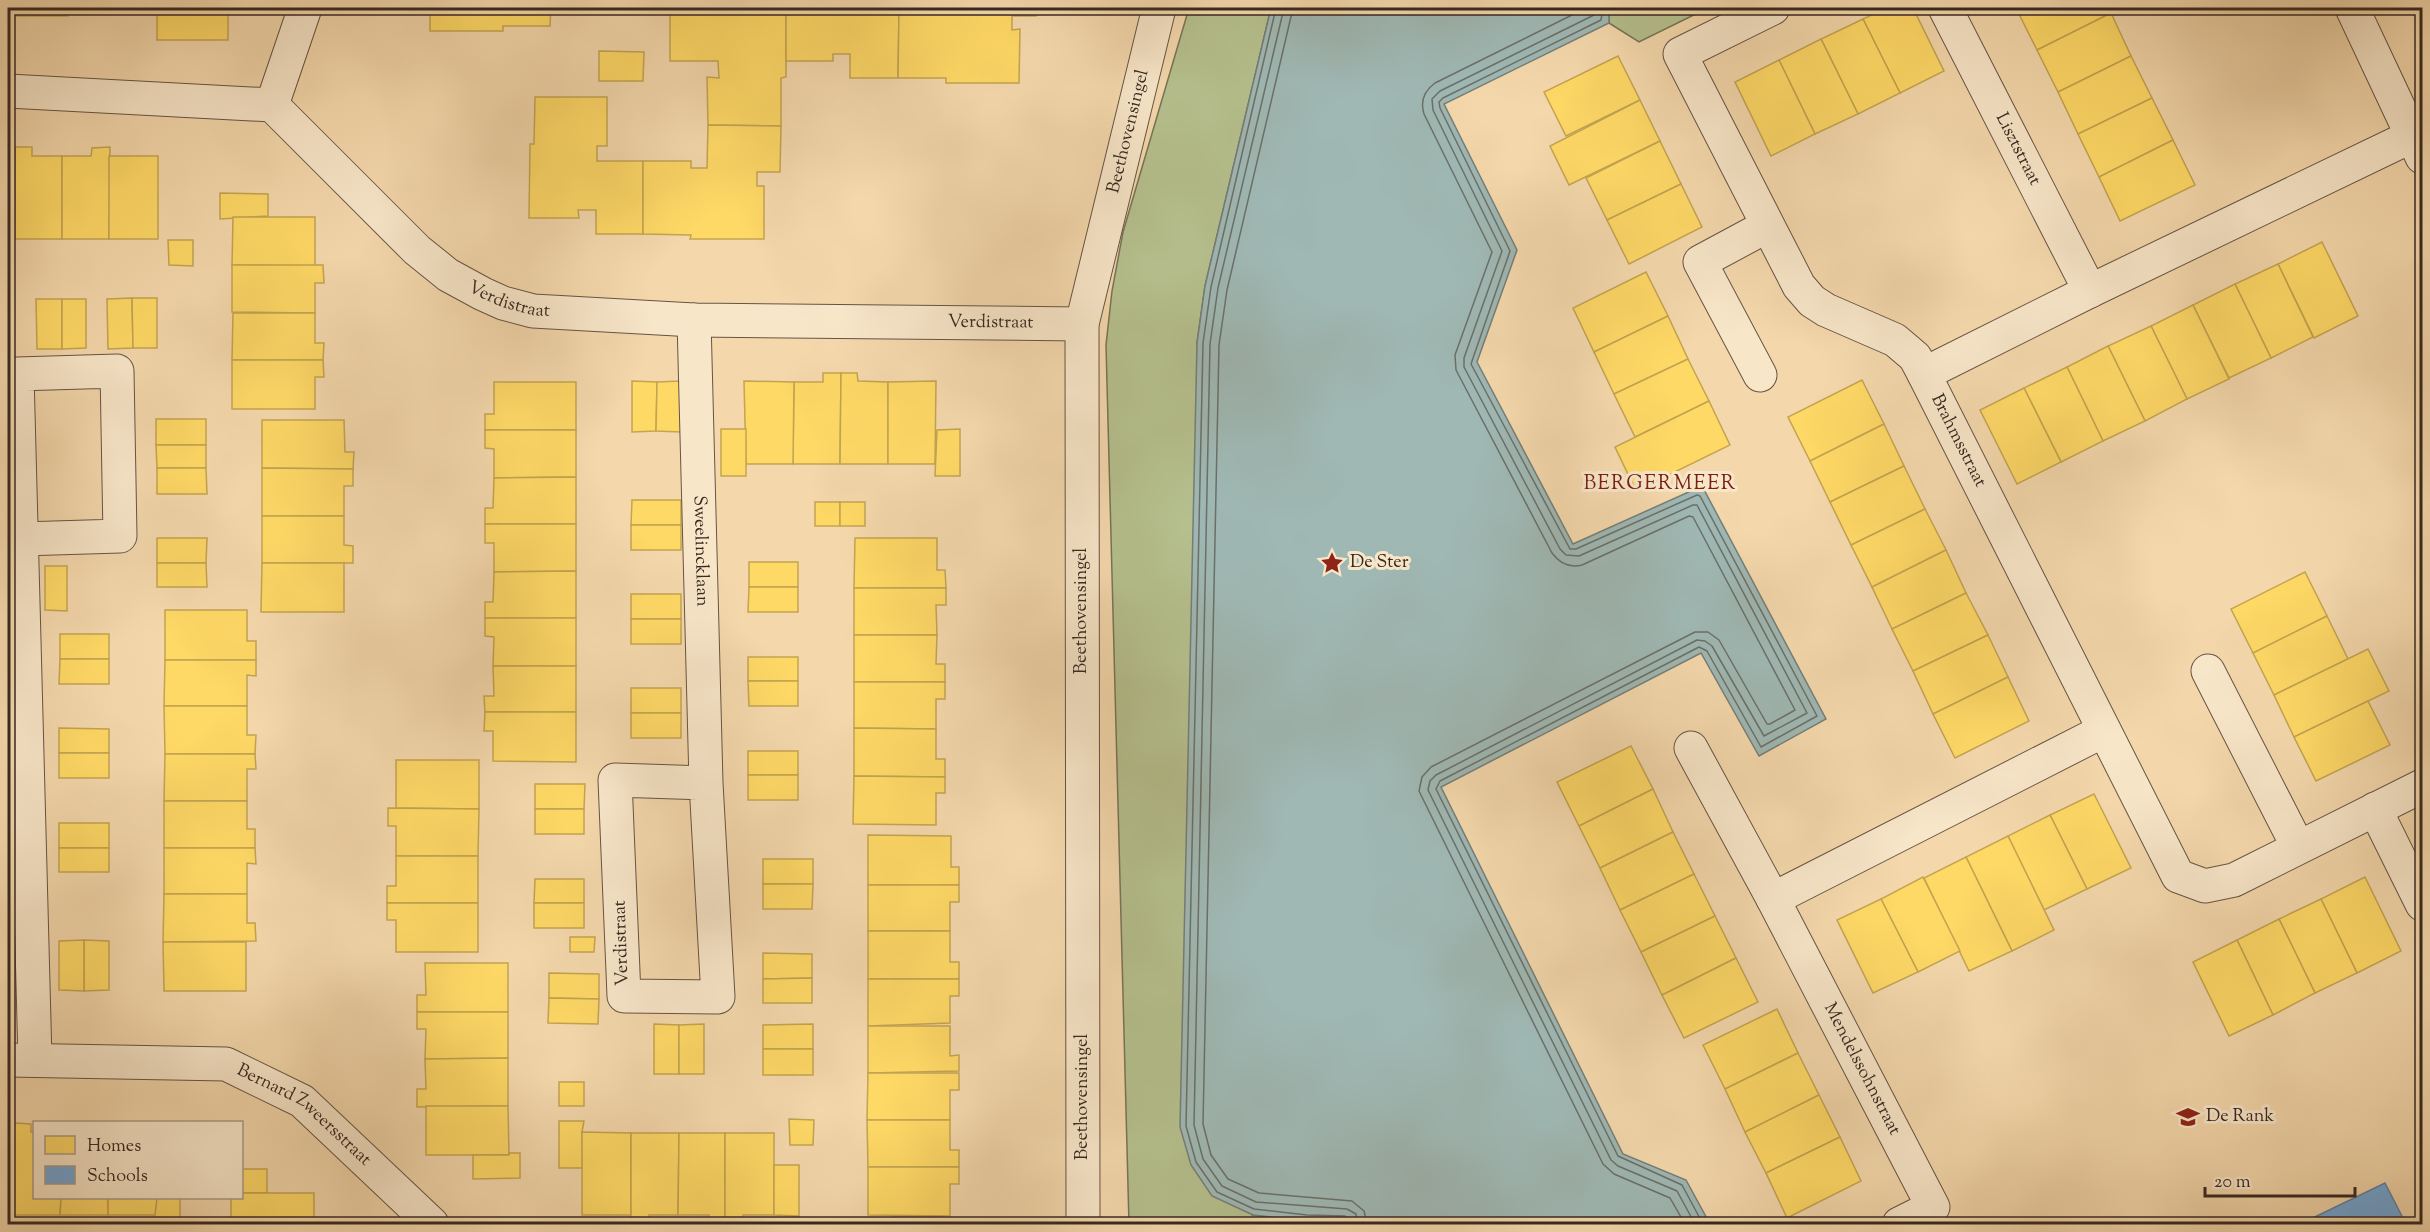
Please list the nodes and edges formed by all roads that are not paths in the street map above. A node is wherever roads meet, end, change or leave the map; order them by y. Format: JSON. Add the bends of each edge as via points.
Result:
{"nodes":[{"id":1,"x":305,"y":8,"type":"edge"},
{"id":2,"x":1159,"y":8,"type":"edge"},
{"id":3,"x":1773,"y":8,"type":"edge"},
{"id":4,"x":1945,"y":8,"type":"edge"},
{"id":5,"x":2352,"y":8,"type":"edge"},
{"id":6,"x":8,"y":91,"type":"edge"},
{"id":7,"x":272,"y":105,"type":"junction"},
{"id":8,"x":2417,"y":147,"type":"edge"},
{"id":9,"x":1767,"y":226,"type":"junction"},
{"id":10,"x":2090,"y":291,"type":"junction"},
{"id":11,"x":694,"y":320,"type":"junction"},
{"id":12,"x":1082,"y":324,"type":"junction"},
{"id":13,"x":1924,"y":374,"type":"junction"},
{"id":14,"x":1760,"y":375,"type":"dead end"},
{"id":15,"x":21,"y":539,"type":"junction"},
{"id":16,"x":2208,"y":671,"type":"dead end"},
{"id":17,"x":2103,"y":731,"type":"junction"},
{"id":18,"x":1691,"y":748,"type":"dead end"},
{"id":19,"x":706,"y":783,"type":"junction"},
{"id":20,"x":2422,"y":786,"type":"edge"},
{"id":21,"x":2374,"y":809,"type":"junction"},
{"id":22,"x":2298,"y":847,"type":"junction"},
{"id":23,"x":1773,"y":899,"type":"junction"},
{"id":24,"x":2422,"y":904,"type":"edge"},
{"id":25,"x":21,"y":1060,"type":"edge"},
{"id":26,"x":432,"y":1224,"type":"edge"},
{"id":27,"x":1083,"y":1224,"type":"edge"},
{"id":28,"x":1899,"y":1224,"type":"edge"}],
"edges":[{"from":1,"to":7,"type":"street"},
{"from":2,"to":12,"type":"street","name":"Beethovensingel"},
{"from":3,"to":9,"type":"street","via":[[1680,54]]},
{"from":4,"to":10,"type":"street","name":"Lisztstraat"},
{"from":5,"to":8,"type":"street"},
{"from":6,"to":7,"type":"street"},
{"from":7,"to":11,"type":"street","name":"Verdistraat","via":[[417,250],[448,275],[483,294],[533,311]]},
{"from":8,"to":10,"type":"street","name":"Brahmsstraat"},
{"from":9,"to":13,"type":"street","via":[[1799,286],[1812,302],[1895,340],[1915,357]]},
{"from":9,"to":14,"type":"street","via":[[1700,262]]},
{"from":10,"to":13,"type":"street","name":"Brahmsstraat"},
{"from":11,"to":12,"type":"street","name":"Verdistraat"},
{"from":11,"to":19,"type":"street","name":"Sweelincklaan"},
{"from":12,"to":27,"type":"street","name":"Beethovensingel"},
{"from":13,"to":17,"type":"street","name":"Brahmsstraat"},
{"from":15,"to":15,"type":"street","via":[[17,374],[117,371],[120,536]]},
{"from":15,"to":25,"type":"street"},
{"from":16,"to":22,"type":"street"},
{"from":17,"to":22,"type":"street","name":"Brahmsstraat","via":[[2178,876],[2205,886],[2234,880]]},
{"from":17,"to":23,"type":"street"},
{"from":18,"to":23,"type":"street","name":"Mendelssohnstraat"},
{"from":19,"to":19,"type":"street","name":"Verdistraat","via":[[615,780],[624,996],[718,997]]},
{"from":20,"to":21,"type":"street","name":"Brahmsstraat"},
{"from":21,"to":22,"type":"street","name":"Brahmsstraat"},
{"from":21,"to":24,"type":"street"},
{"from":23,"to":28,"type":"street","name":"Mendelssohnstraat","via":[[1933,1207]]},
{"from":25,"to":26,"type":"street","name":"Bernard Zweersstraat","via":[[226,1064],[302,1101]]}]}
